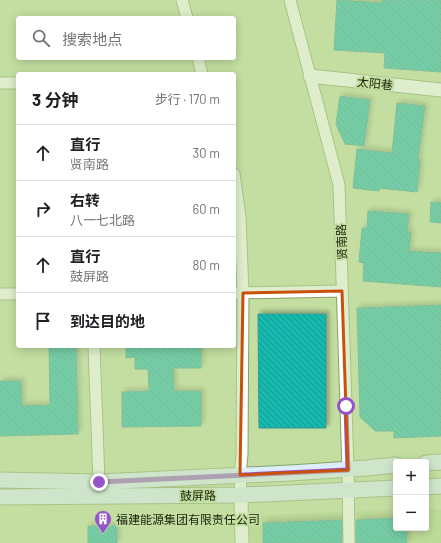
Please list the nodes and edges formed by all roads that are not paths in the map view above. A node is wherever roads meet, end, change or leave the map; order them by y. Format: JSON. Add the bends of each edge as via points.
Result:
{"nodes":[{"id":1,"x":290,"y":0,"type":"edge"},
{"id":2,"x":185,"y":1,"type":"edge"},
{"id":3,"x":187,"y":16,"type":"edge"},
{"id":4,"x":198,"y":60,"type":"edge"},
{"id":5,"x":202,"y":72,"type":"edge"},
{"id":6,"x":310,"y":76,"type":"junction"},
{"id":7,"x":0,"y":82,"type":"edge"},
{"id":8,"x":16,"y":83,"type":"edge"},
{"id":9,"x":441,"y":90,"type":"edge"},
{"id":10,"x":236,"y":188,"type":"edge"},
{"id":11,"x":342,"y":291,"type":"junction"},
{"id":12,"x":239,"y":293,"type":"edge"},
{"id":13,"x":0,"y":294,"type":"edge"},
{"id":14,"x":16,"y":294,"type":"edge"},
{"id":15,"x":94,"y":348,"type":"edge"},
{"id":16,"x":441,"y":462,"type":"edge"},
{"id":17,"x":429,"y":463,"type":"edge"},
{"id":18,"x":393,"y":465,"type":"edge"},
{"id":19,"x":348,"y":470,"type":"junction"},
{"id":20,"x":240,"y":475,"type":"junction"},
{"id":21,"x":0,"y":480,"type":"edge"},
{"id":22,"x":99,"y":482,"type":"junction"},
{"id":23,"x":441,"y":486,"type":"edge"},
{"id":24,"x":429,"y":487,"type":"edge"},
{"id":25,"x":393,"y":488,"type":"edge"},
{"id":26,"x":348,"y":490,"type":"junction"},
{"id":27,"x":241,"y":495,"type":"junction"},
{"id":28,"x":0,"y":497,"type":"edge"},
{"id":29,"x":242,"y":543,"type":"edge"},
{"id":30,"x":349,"y":543,"type":"edge"}],
"edges":[{"from":1,"to":6,"type":"street","name":"贤南路"},
{"from":2,"to":3,"type":"street"},
{"from":4,"to":5,"type":"street"},
{"from":6,"to":9,"type":"street","name":"太阳巷"},
{"from":6,"to":11,"type":"street","name":"贤南路","via":[[339,185]]},
{"from":7,"to":8,"type":"street"},
{"from":10,"to":12,"type":"street","via":[[240,217]]},
{"from":11,"to":12,"type":"street"},
{"from":11,"to":19,"type":"street","name":"贤南路"},
{"from":12,"to":20,"type":"street","via":[[242,454]]},
{"from":13,"to":14,"type":"street"},
{"from":15,"to":22,"type":"street"},
{"from":16,"to":17,"type":"main road"},
{"from":18,"to":19,"type":"main road","name":"鼓屏路"},
{"from":19,"to":20,"type":"main road","name":"鼓屏路"},
{"from":19,"to":26,"type":"street","name":"贤南路"},
{"from":20,"to":22,"type":"main road","name":"鼓屏路"},
{"from":20,"to":27,"type":"street"},
{"from":21,"to":22,"type":"main road","name":"鼓屏路"},
{"from":23,"to":24,"type":"main road"},
{"from":25,"to":26,"type":"main road","name":"鼓屏路"},
{"from":26,"to":27,"type":"main road","name":"鼓屏路"},
{"from":26,"to":30,"type":"street","name":"贤南路"},
{"from":27,"to":28,"type":"main road","name":"鼓屏路"},
{"from":27,"to":29,"type":"street"}]}
